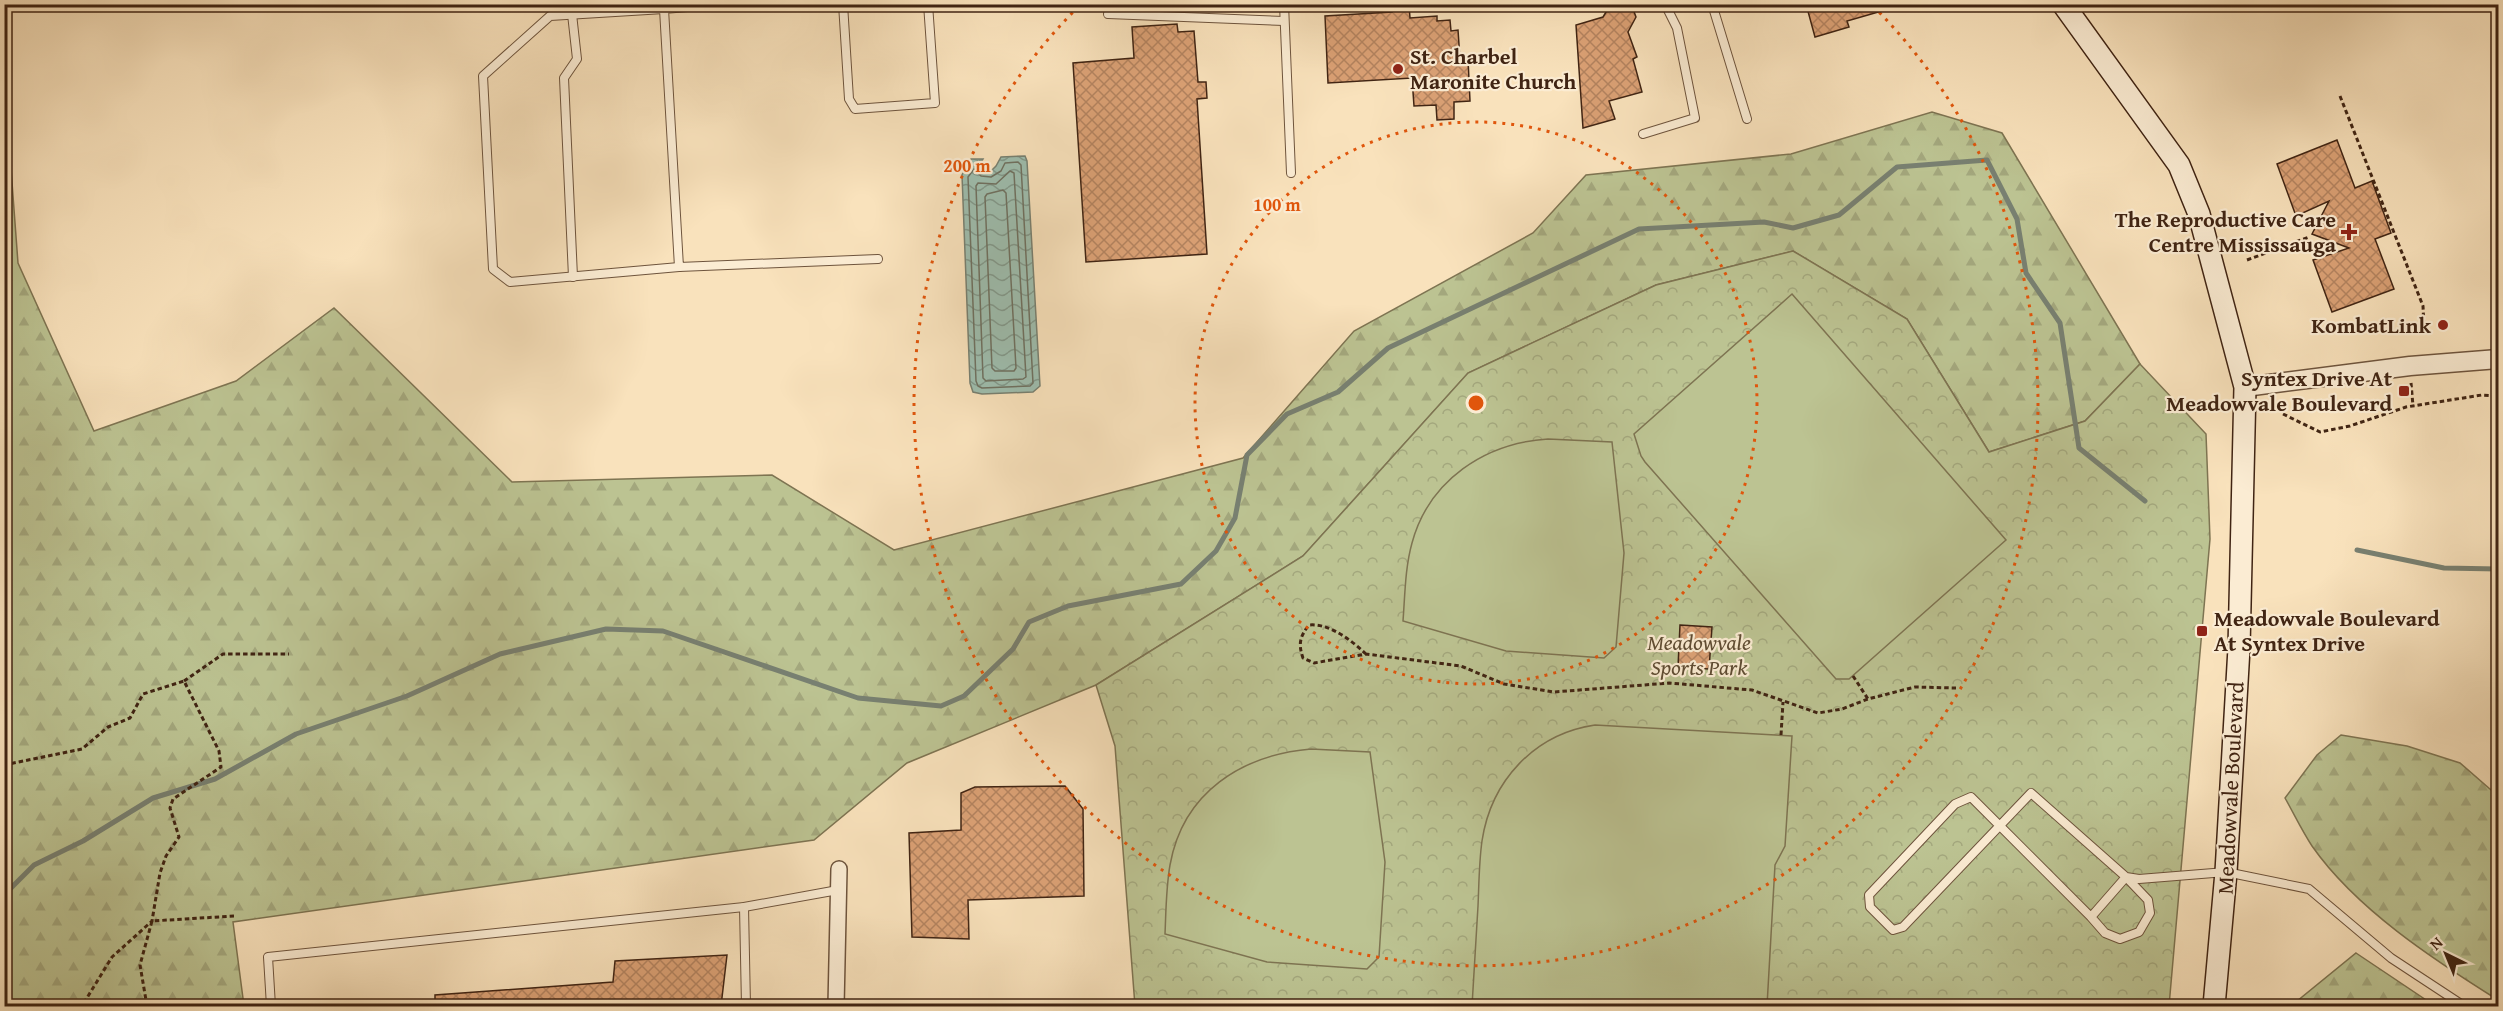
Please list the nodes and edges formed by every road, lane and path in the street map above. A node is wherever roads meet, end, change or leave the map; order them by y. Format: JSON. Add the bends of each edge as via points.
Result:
{"nodes":[{"id":1,"x":722,"y":4,"type":"edge"},
{"id":2,"x":843,"y":4,"type":"edge"},
{"id":3,"x":928,"y":4,"type":"edge"},
{"id":4,"x":1284,"y":4,"type":"edge"},
{"id":5,"x":1665,"y":4,"type":"edge"},
{"id":6,"x":1712,"y":4,"type":"edge"},
{"id":7,"x":2063,"y":4,"type":"edge"},
{"id":8,"x":664,"y":9,"type":"junction"},
{"id":9,"x":572,"y":14,"type":"junction"},
{"id":10,"x":1108,"y":14,"type":"dead end"},
{"id":11,"x":1284,"y":21,"type":"junction"},
{"id":12,"x":2340,"y":96,"type":"dead end"},
{"id":13,"x":1747,"y":119,"type":"dead end"},
{"id":14,"x":1643,"y":134,"type":"dead end"},
{"id":15,"x":1291,"y":173,"type":"dead end"},
{"id":16,"x":2309,"y":237,"type":"dead end"},
{"id":17,"x":878,"y":259,"type":"dead end"},
{"id":18,"x":2247,"y":260,"type":"dead end"},
{"id":19,"x":679,"y":267,"type":"junction"},
{"id":20,"x":573,"y":278,"type":"junction"},
{"id":21,"x":2424,"y":329,"type":"dead end"},
{"id":22,"x":2499,"y":359,"type":"edge"},
{"id":23,"x":2245,"y":387,"type":"junction"},
{"id":24,"x":2499,"y":396,"type":"edge"},
{"id":25,"x":2283,"y":414,"type":"dead end"},
{"id":26,"x":289,"y":654,"type":"dead end"},
{"id":27,"x":1366,"y":654,"type":"junction"},
{"id":28,"x":1853,"y":676,"type":"dead end"},
{"id":29,"x":184,"y":681,"type":"junction"},
{"id":30,"x":1956,"y":688,"type":"dead end"},
{"id":31,"x":1868,"y":699,"type":"junction"},
{"id":32,"x":1783,"y":702,"type":"junction"},
{"id":33,"x":1781,"y":735,"type":"dead end"},
{"id":34,"x":4,"y":765,"type":"edge"},
{"id":35,"x":1999,"y":826,"type":"junction"},
{"id":36,"x":839,"y":869,"type":"dead end"},
{"id":37,"x":2226,"y":872,"type":"junction"},
{"id":38,"x":2126,"y":877,"type":"junction"},
{"id":39,"x":838,"y":890,"type":"junction"},
{"id":40,"x":744,"y":907,"type":"junction"},
{"id":41,"x":234,"y":916,"type":"dead end"},
{"id":42,"x":2091,"y":917,"type":"junction"},
{"id":43,"x":152,"y":921,"type":"junction"},
{"id":44,"x":82,"y":1006,"type":"edge"},
{"id":45,"x":147,"y":1006,"type":"edge"},
{"id":46,"x":271,"y":1006,"type":"edge"},
{"id":47,"x":746,"y":1006,"type":"edge"},
{"id":48,"x":836,"y":1006,"type":"edge"},
{"id":49,"x":2214,"y":1006,"type":"edge"},
{"id":50,"x":2464,"y":1006,"type":"edge"}],
"edges":[{"from":1,"to":8,"type":"lane"},
{"from":2,"to":3,"type":"lane","via":[[849,99],[855,109],[935,103]]},
{"from":4,"to":11,"type":"lane"},
{"from":5,"to":14,"type":"lane","via":[[1677,28],[1695,118]]},
{"from":6,"to":13,"type":"lane"},
{"from":7,"to":23,"type":"main road","name":"Meadowvale Boulevard","via":[[2179,165],[2199,214]]},
{"from":8,"to":9,"type":"lane"},
{"from":8,"to":19,"type":"lane"},
{"from":9,"to":20,"type":"lane","via":[[577,59],[564,78]]},
{"from":9,"to":20,"type":"lane","via":[[550,16],[483,76],[493,269],[510,282]]},
{"from":10,"to":11,"type":"lane"},
{"from":11,"to":15,"type":"lane"},
{"from":12,"to":21,"type":"path","via":[[2423,306]]},
{"from":16,"to":18,"type":"path"},
{"from":17,"to":19,"type":"lane"},
{"from":19,"to":20,"type":"lane"},
{"from":22,"to":23,"type":"street"},
{"from":23,"to":37,"type":"main road","name":"Meadowvale Boulevard","via":[[2239,648]]},
{"from":24,"to":25,"type":"path","via":[[2406,407],[2320,432]]},
{"from":26,"to":29,"type":"path","via":[[223,654]]},
{"from":27,"to":27,"type":"path","via":[[1352,641],[1318,624],[1309,625],[1299,647],[1303,658],[1314,663]]},
{"from":27,"to":32,"type":"path","via":[[1461,666],[1504,684],[1554,692],[1669,683],[1752,690]]},
{"from":28,"to":31,"type":"path"},
{"from":29,"to":34,"type":"path","via":[[144,694],[130,718],[108,727],[82,749]]},
{"from":29,"to":43,"type":"path","via":[[219,751],[221,767],[173,799],[170,808],[178,837],[160,873]]},
{"from":30,"to":31,"type":"path","via":[[1914,687]]},
{"from":31,"to":32,"type":"path","via":[[1818,713]]},
{"from":32,"to":33,"type":"path"},
{"from":35,"to":35,"type":"lane","via":[[1903,927],[1893,930],[1870,907],[1869,895],[1955,804],[1971,797]]},
{"from":35,"to":38,"type":"lane","via":[[2031,792]]},
{"from":35,"to":42,"type":"lane"},
{"from":36,"to":39,"type":"street"},
{"from":37,"to":38,"type":"lane"},
{"from":37,"to":49,"type":"main road","name":"Meadowvale Boulevard"},
{"from":37,"to":50,"type":"lane","via":[[2309,889],[2391,958]]},
{"from":38,"to":42,"type":"lane"},
{"from":38,"to":42,"type":"lane","via":[[2148,900],[2150,913],[2139,932],[2120,939],[2105,933]]},
{"from":39,"to":40,"type":"lane"},
{"from":39,"to":48,"type":"street"},
{"from":40,"to":46,"type":"lane","via":[[268,957]]},
{"from":40,"to":47,"type":"lane"},
{"from":41,"to":43,"type":"path"},
{"from":43,"to":44,"type":"path","via":[[112,957]]},
{"from":43,"to":45,"type":"path","via":[[140,965]]}]}
